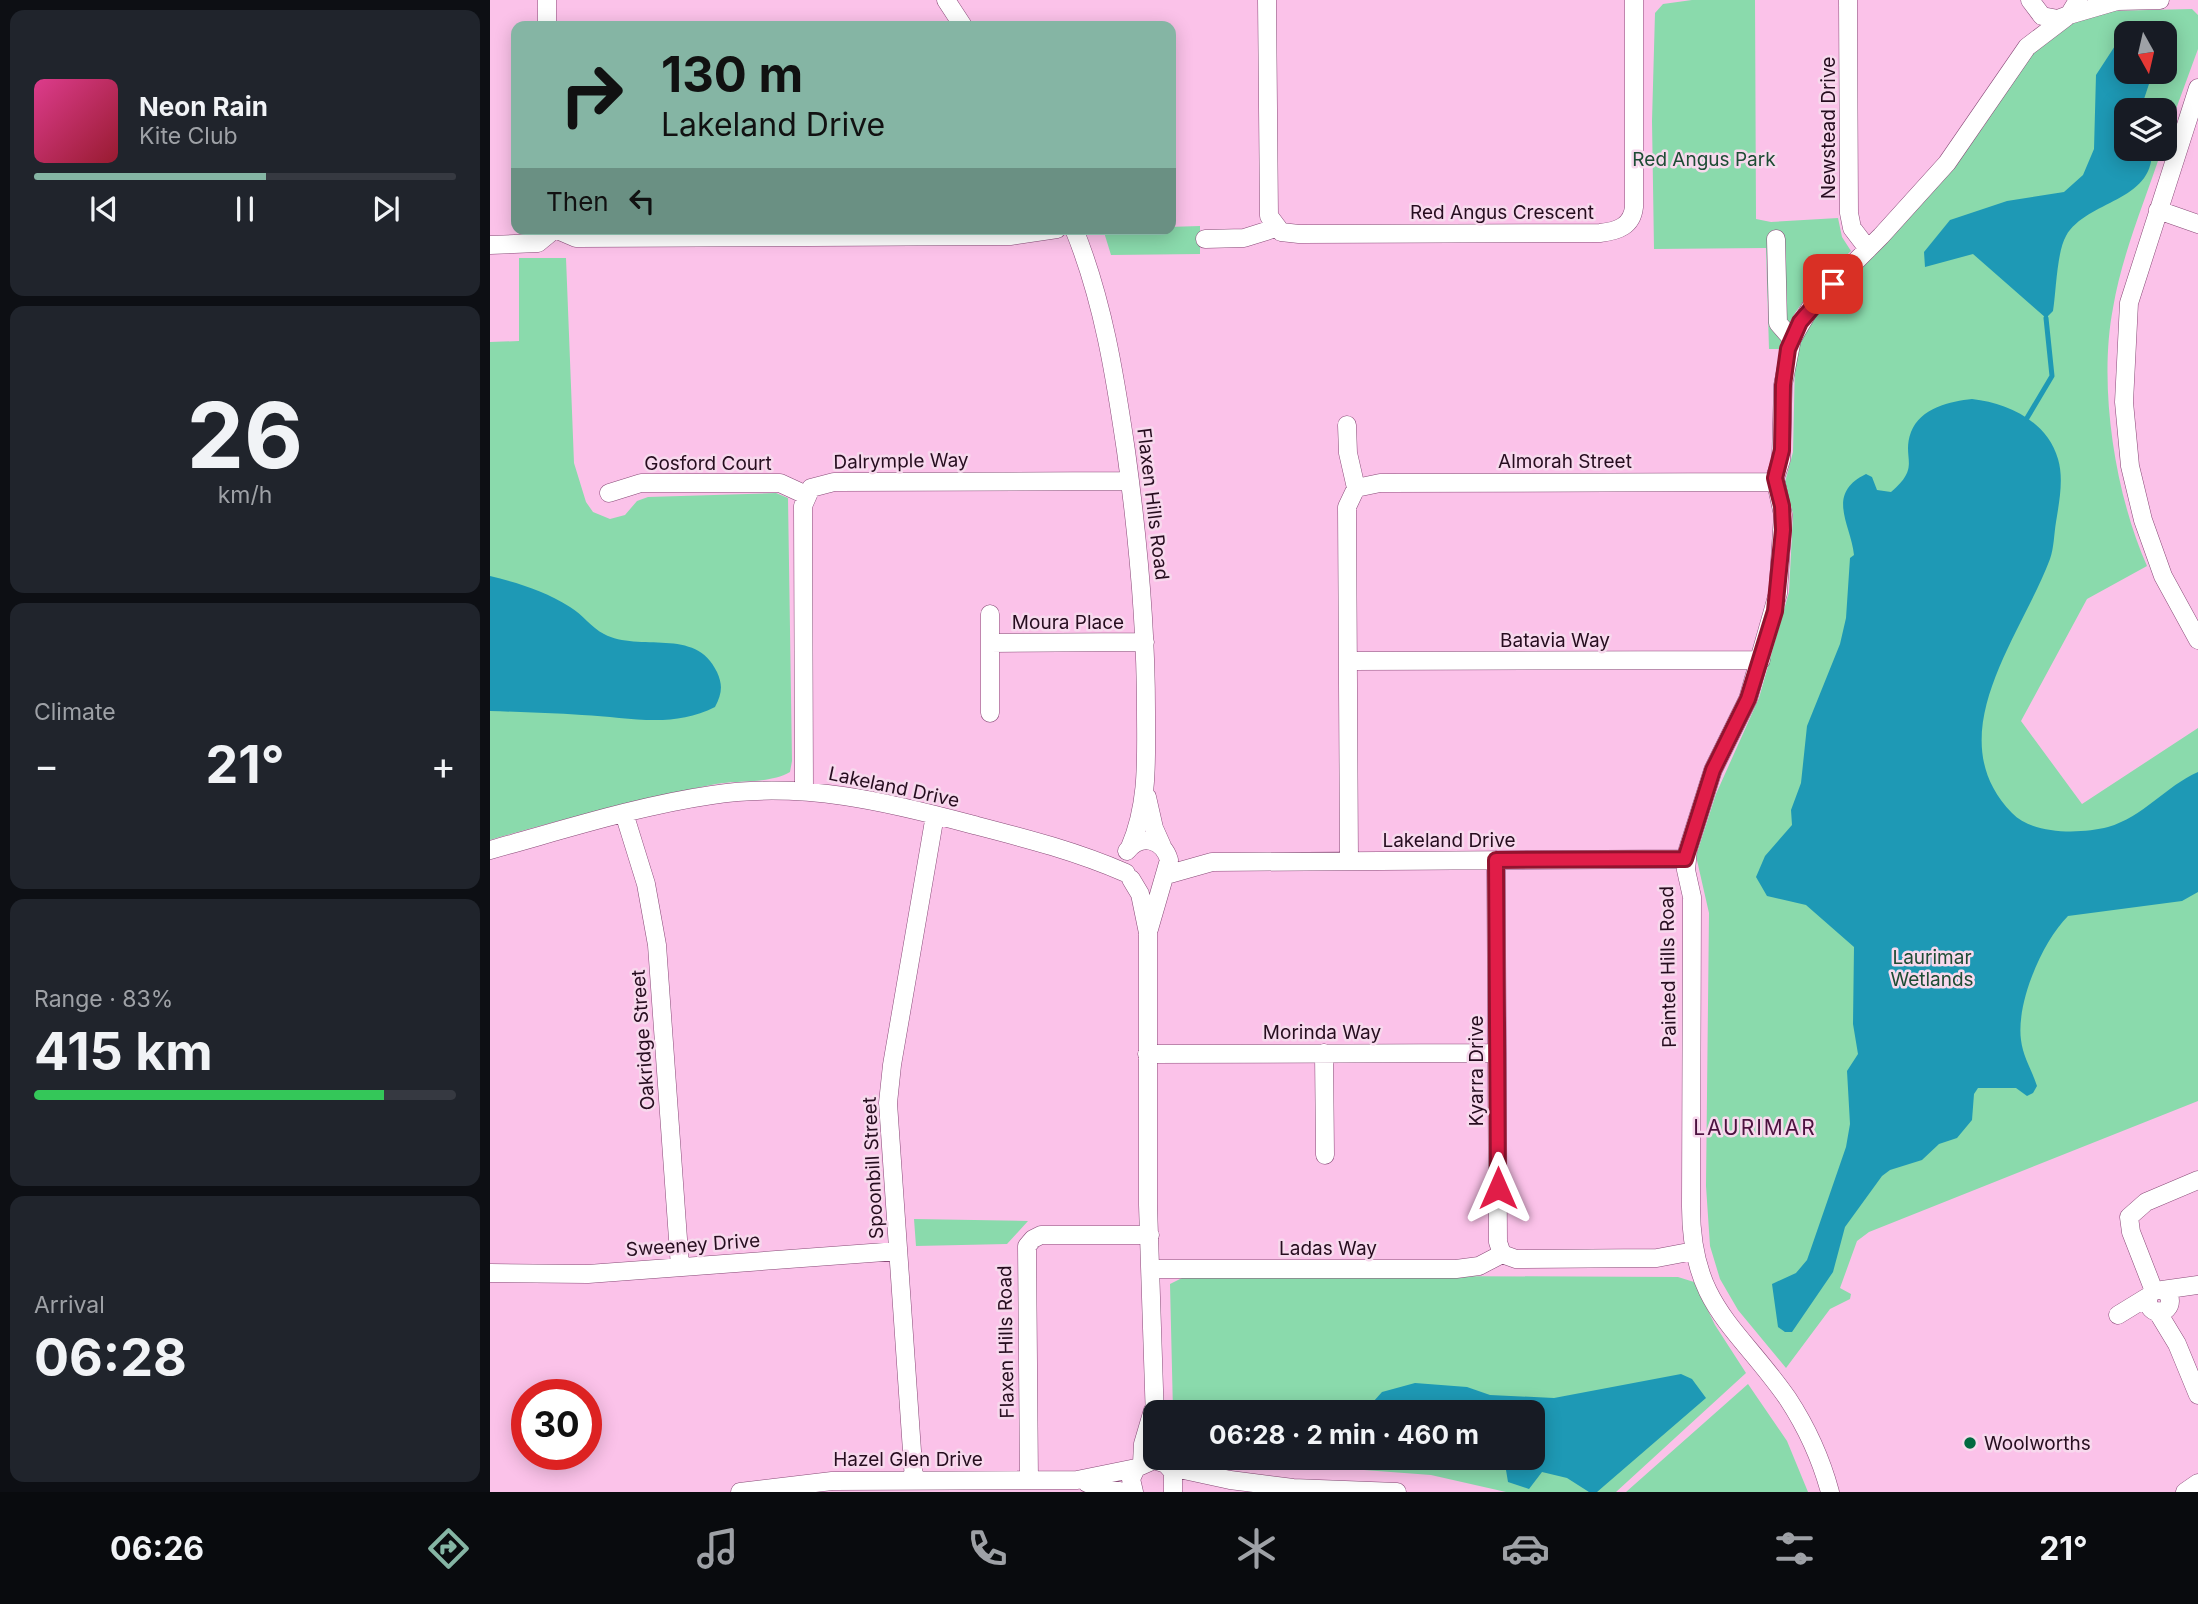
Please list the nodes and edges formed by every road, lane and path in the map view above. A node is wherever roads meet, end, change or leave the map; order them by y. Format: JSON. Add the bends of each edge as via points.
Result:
{"nodes":[{"id":1,"x":547,"y":0,"type":"edge"},
{"id":2,"x":947,"y":0,"type":"edge"},
{"id":3,"x":1267,"y":0,"type":"edge"},
{"id":4,"x":1634,"y":0,"type":"edge"},
{"id":5,"x":1848,"y":0,"type":"edge"},
{"id":6,"x":2115,"y":0,"type":"edge"},
{"id":7,"x":2160,"y":0,"type":"edge"},
{"id":8,"x":2030,"y":2,"type":"edge"},
{"id":9,"x":2071,"y":10,"type":"edge"},
{"id":10,"x":547,"y":21,"type":"edge"},
{"id":11,"x":960,"y":21,"type":"edge"},
{"id":12,"x":2027,"y":47,"type":"junction"},
{"id":13,"x":2198,"y":88,"type":"edge"},
{"id":14,"x":2158,"y":210,"type":"junction"},
{"id":15,"x":2198,"y":223,"type":"edge"},
{"id":16,"x":1276,"y":228,"type":"junction"},
{"id":17,"x":548,"y":235,"type":"edge"},
{"id":18,"x":566,"y":235,"type":"edge"},
{"id":19,"x":1017,"y":235,"type":"edge"},
{"id":20,"x":1076,"y":235,"type":"edge"},
{"id":21,"x":1205,"y":239,"type":"dead end"},
{"id":22,"x":1776,"y":239,"type":"dead end"},
{"id":23,"x":490,"y":245,"type":"edge"},
{"id":24,"x":1868,"y":249,"type":"junction"},
{"id":25,"x":1792,"y":339,"type":"junction"},
{"id":26,"x":1348,"y":425,"type":"dead end"},
{"id":27,"x":1130,"y":481,"type":"junction"},
{"id":28,"x":1775,"y":482,"type":"junction"},
{"id":29,"x":1356,"y":488,"type":"junction"},
{"id":30,"x":609,"y":493,"type":"dead end"},
{"id":31,"x":806,"y":495,"type":"junction"},
{"id":32,"x":990,"y":614,"type":"dead end"},
{"id":33,"x":2198,"y":640,"type":"edge"},
{"id":34,"x":1145,"y":642,"type":"junction"},
{"id":35,"x":990,"y":643,"type":"junction"},
{"id":36,"x":1761,"y":660,"type":"junction"},
{"id":37,"x":1348,"y":661,"type":"junction"},
{"id":38,"x":990,"y":713,"type":"dead end"},
{"id":39,"x":1146,"y":790,"type":"junction"},
{"id":40,"x":804,"y":791,"type":"junction"},
{"id":41,"x":624,"y":813,"type":"junction"},
{"id":42,"x":934,"y":815,"type":"junction"},
{"id":43,"x":1129,"y":848,"type":"junction"},
{"id":44,"x":1165,"y":849,"type":"junction"},
{"id":45,"x":490,"y":850,"type":"edge"},
{"id":46,"x":1082,"y":853,"type":"junction"},
{"id":47,"x":1685,"y":859,"type":"junction"},
{"id":48,"x":1496,"y":860,"type":"junction"},
{"id":49,"x":1349,"y":861,"type":"junction"},
{"id":50,"x":1212,"y":862,"type":"junction"},
{"id":51,"x":1129,"y":876,"type":"junction"},
{"id":52,"x":1165,"y":877,"type":"junction"},
{"id":53,"x":1148,"y":933,"type":"junction"},
{"id":54,"x":1324,"y":1053,"type":"junction"},
{"id":55,"x":1497,"y":1053,"type":"junction"},
{"id":56,"x":1147,"y":1054,"type":"junction"},
{"id":57,"x":1325,"y":1155,"type":"dead end"},
{"id":58,"x":2198,"y":1181,"type":"edge"},
{"id":59,"x":1150,"y":1235,"type":"junction"},
{"id":60,"x":898,"y":1251,"type":"junction"},
{"id":61,"x":1694,"y":1251,"type":"junction"},
{"id":62,"x":1502,"y":1254,"type":"junction"},
{"id":63,"x":680,"y":1267,"type":"junction"},
{"id":64,"x":1151,"y":1269,"type":"junction"},
{"id":65,"x":490,"y":1273,"type":"edge"},
{"id":66,"x":2198,"y":1285,"type":"edge"},
{"id":67,"x":2159,"y":1300,"type":"junction"},
{"id":68,"x":2198,"y":1395,"type":"edge"},
{"id":69,"x":1154,"y":1400,"type":"edge"},
{"id":70,"x":1143,"y":1444,"type":"edge"},
{"id":71,"x":1143,"y":1464,"type":"edge"},
{"id":72,"x":1139,"y":1465,"type":"junction"},
{"id":73,"x":1171,"y":1470,"type":"edge"},
{"id":74,"x":1193,"y":1470,"type":"edge"},
{"id":75,"x":914,"y":1480,"type":"junction"},
{"id":76,"x":1029,"y":1480,"type":"junction"},
{"id":77,"x":1077,"y":1480,"type":"junction"},
{"id":78,"x":1230,"y":1480,"type":"junction"},
{"id":79,"x":2198,"y":1483,"type":"edge"},
{"id":80,"x":740,"y":1492,"type":"edge"},
{"id":81,"x":1123,"y":1492,"type":"edge"},
{"id":82,"x":1134,"y":1492,"type":"edge"},
{"id":83,"x":1173,"y":1492,"type":"edge"},
{"id":84,"x":1179,"y":1492,"type":"edge"},
{"id":85,"x":1397,"y":1492,"type":"edge"},
{"id":86,"x":1830,"y":1492,"type":"edge"},
{"id":87,"x":2185,"y":1492,"type":"edge"}],
"edges":[{"from":1,"to":10,"type":"street"},
{"from":2,"to":11,"type":"street"},
{"from":3,"to":16,"type":"street","via":[[1268,205]]},
{"from":4,"to":16,"type":"street","name":"Red Angus Crescent","via":[[1634,207],[1625,226],[1600,233],[1286,234]]},
{"from":5,"to":24,"type":"street","name":"Newstead Drive","via":[[1849,213],[1852,228]]},
{"from":6,"to":7,"type":"street"},
{"from":6,"to":9,"type":"street"},
{"from":8,"to":9,"type":"street","via":[[2050,19]]},
{"from":8,"to":12,"type":"street","name":"Painted Hills Road"},
{"from":9,"to":12,"type":"street","name":"Painted Hills Road"},
{"from":12,"to":24,"type":"street","name":"Painted Hills Road","via":[[1947,163]]},
{"from":13,"to":14,"type":"street"},
{"from":14,"to":15,"type":"street"},
{"from":14,"to":33,"type":"street","via":[[2129,303],[2126,433],[2136,494],[2153,550]]},
{"from":16,"to":21,"type":"street","name":"Red Angus Crescent","via":[[1244,238]]},
{"from":17,"to":23,"type":"street","via":[[538,243]]},
{"from":18,"to":19,"type":"street"},
{"from":20,"to":27,"type":"street","name":"Flaxen Hills Road","via":[[1105,328]]},
{"from":22,"to":25,"type":"street","via":[[1778,323]]},
{"from":24,"to":25,"type":"street","name":"Painted Hills Road","via":[[1812,305]]},
{"from":25,"to":28,"type":"street","name":"Painted Hills Road","via":[[1784,370],[1782,450]]},
{"from":26,"to":29,"type":"street","via":[[1348,453]]},
{"from":27,"to":31,"type":"street","name":"Dalrymple Way","via":[[834,482],[819,484]]},
{"from":27,"to":34,"type":"street","name":"Flaxen Hills Road","via":[[1140,549]]},
{"from":28,"to":29,"type":"street","name":"Almorah Street","via":[[1380,483]]},
{"from":28,"to":36,"type":"street","name":"Painted Hills Road","via":[[1783,515],[1780,572]]},
{"from":29,"to":37,"type":"street","via":[[1347,507]]},
{"from":30,"to":31,"type":"street","name":"Gosford Court","via":[[641,483],[780,483]]},
{"from":31,"to":40,"type":"street"},
{"from":32,"to":35,"type":"street","name":"Moura Place"},
{"from":34,"to":35,"type":"street","name":"Moura Place"},
{"from":34,"to":39,"type":"street","name":"Flaxen Hills Road"},
{"from":35,"to":38,"type":"street","name":"Moura Place"},
{"from":36,"to":37,"type":"street","name":"Batavia Way"},
{"from":36,"to":47,"type":"street","name":"Painted Hills Road","via":[[1748,699],[1713,770]]},
{"from":37,"to":49,"type":"street"},
{"from":39,"to":43,"type":"street","name":"Flaxen Hills Road"},
{"from":39,"to":44,"type":"street","name":"Flaxen Hills Road","via":[[1154,828]]},
{"from":40,"to":41,"type":"street","name":"Lakeland Drive","via":[[712,794]]},
{"from":40,"to":42,"type":"street","name":"Lakeland Drive","via":[[856,797]]},
{"from":41,"to":45,"type":"street","name":"Lakeland Drive"},
{"from":41,"to":63,"type":"street","name":"Oakridge Street","via":[[646,884],[657,945]]},
{"from":42,"to":46,"type":"street","name":"Lakeland Drive"},
{"from":42,"to":60,"type":"street","name":"Spoonbill Street","via":[[890,1077]]},
{"from":43,"to":44,"type":"street","via":[[1150,840]]},
{"from":43,"to":46,"type":"street","name":"Lakeland Drive"},
{"from":43,"to":51,"type":"street","via":[[1124,858]]},
{"from":44,"to":50,"type":"street","name":"Lakeland Drive"},
{"from":44,"to":52,"type":"street","via":[[1170,860]]},
{"from":46,"to":51,"type":"street","name":"Lakeland Drive"},
{"from":47,"to":48,"type":"street","name":"Lakeland Drive"},
{"from":47,"to":61,"type":"street","name":"Painted Hills Road","via":[[1692,897],[1690,1207]]},
{"from":48,"to":49,"type":"street","name":"Lakeland Drive"},
{"from":48,"to":55,"type":"street","name":"Kyarra Drive"},
{"from":49,"to":50,"type":"street","name":"Lakeland Drive"},
{"from":50,"to":52,"type":"street","name":"Lakeland Drive"},
{"from":51,"to":52,"type":"street","via":[[1144,885]]},
{"from":51,"to":53,"type":"street","via":[[1140,894]]},
{"from":52,"to":53,"type":"street"},
{"from":53,"to":56,"type":"street"},
{"from":54,"to":55,"type":"street","name":"Morinda Way"},
{"from":54,"to":56,"type":"street","name":"Morinda Way"},
{"from":54,"to":57,"type":"street"},
{"from":55,"to":62,"type":"street","name":"Kyarra Drive","via":[[1498,1242]]},
{"from":56,"to":59,"type":"street"},
{"from":58,"to":67,"type":"street","via":[[2146,1202],[2129,1217]]},
{"from":59,"to":64,"type":"street"},
{"from":59,"to":76,"type":"street","name":"Flaxen Hills Road","via":[[1041,1235],[1027,1247]]},
{"from":60,"to":63,"type":"street","name":"Sweeney Drive"},
{"from":60,"to":75,"type":"street","name":"Spoonbill Street"},
{"from":61,"to":62,"type":"street","via":[[1644,1259],[1516,1259]]},
{"from":61,"to":86,"type":"street","name":"Painted Hills Road","via":[[1716,1309],[1799,1417]]},
{"from":62,"to":64,"type":"street","name":"Ladas Way","via":[[1479,1266],[1456,1269]]},
{"from":63,"to":65,"type":"street","name":"Sweeney Drive","via":[[554,1275]]},
{"from":64,"to":69,"type":"street"},
{"from":66,"to":67,"type":"street"},
{"from":67,"to":68,"type":"street"},
{"from":70,"to":72,"type":"street"},
{"from":71,"to":72,"type":"street","name":"Hazel Glen Drive"},
{"from":72,"to":77,"type":"street","name":"Hazel Glen Drive"},
{"from":72,"to":82,"type":"street","via":[[1131,1479]]},
{"from":73,"to":83,"type":"street"},
{"from":74,"to":78,"type":"street"},
{"from":75,"to":76,"type":"street","name":"Hazel Glen Drive"},
{"from":75,"to":80,"type":"street","name":"Hazel Glen Drive","via":[[811,1482]]},
{"from":76,"to":77,"type":"street","name":"Hazel Glen Drive"},
{"from":77,"to":81,"type":"street","name":"Hazel Glen Drive"},
{"from":78,"to":84,"type":"street"},
{"from":78,"to":85,"type":"street"},
{"from":79,"to":87,"type":"street"}]}
